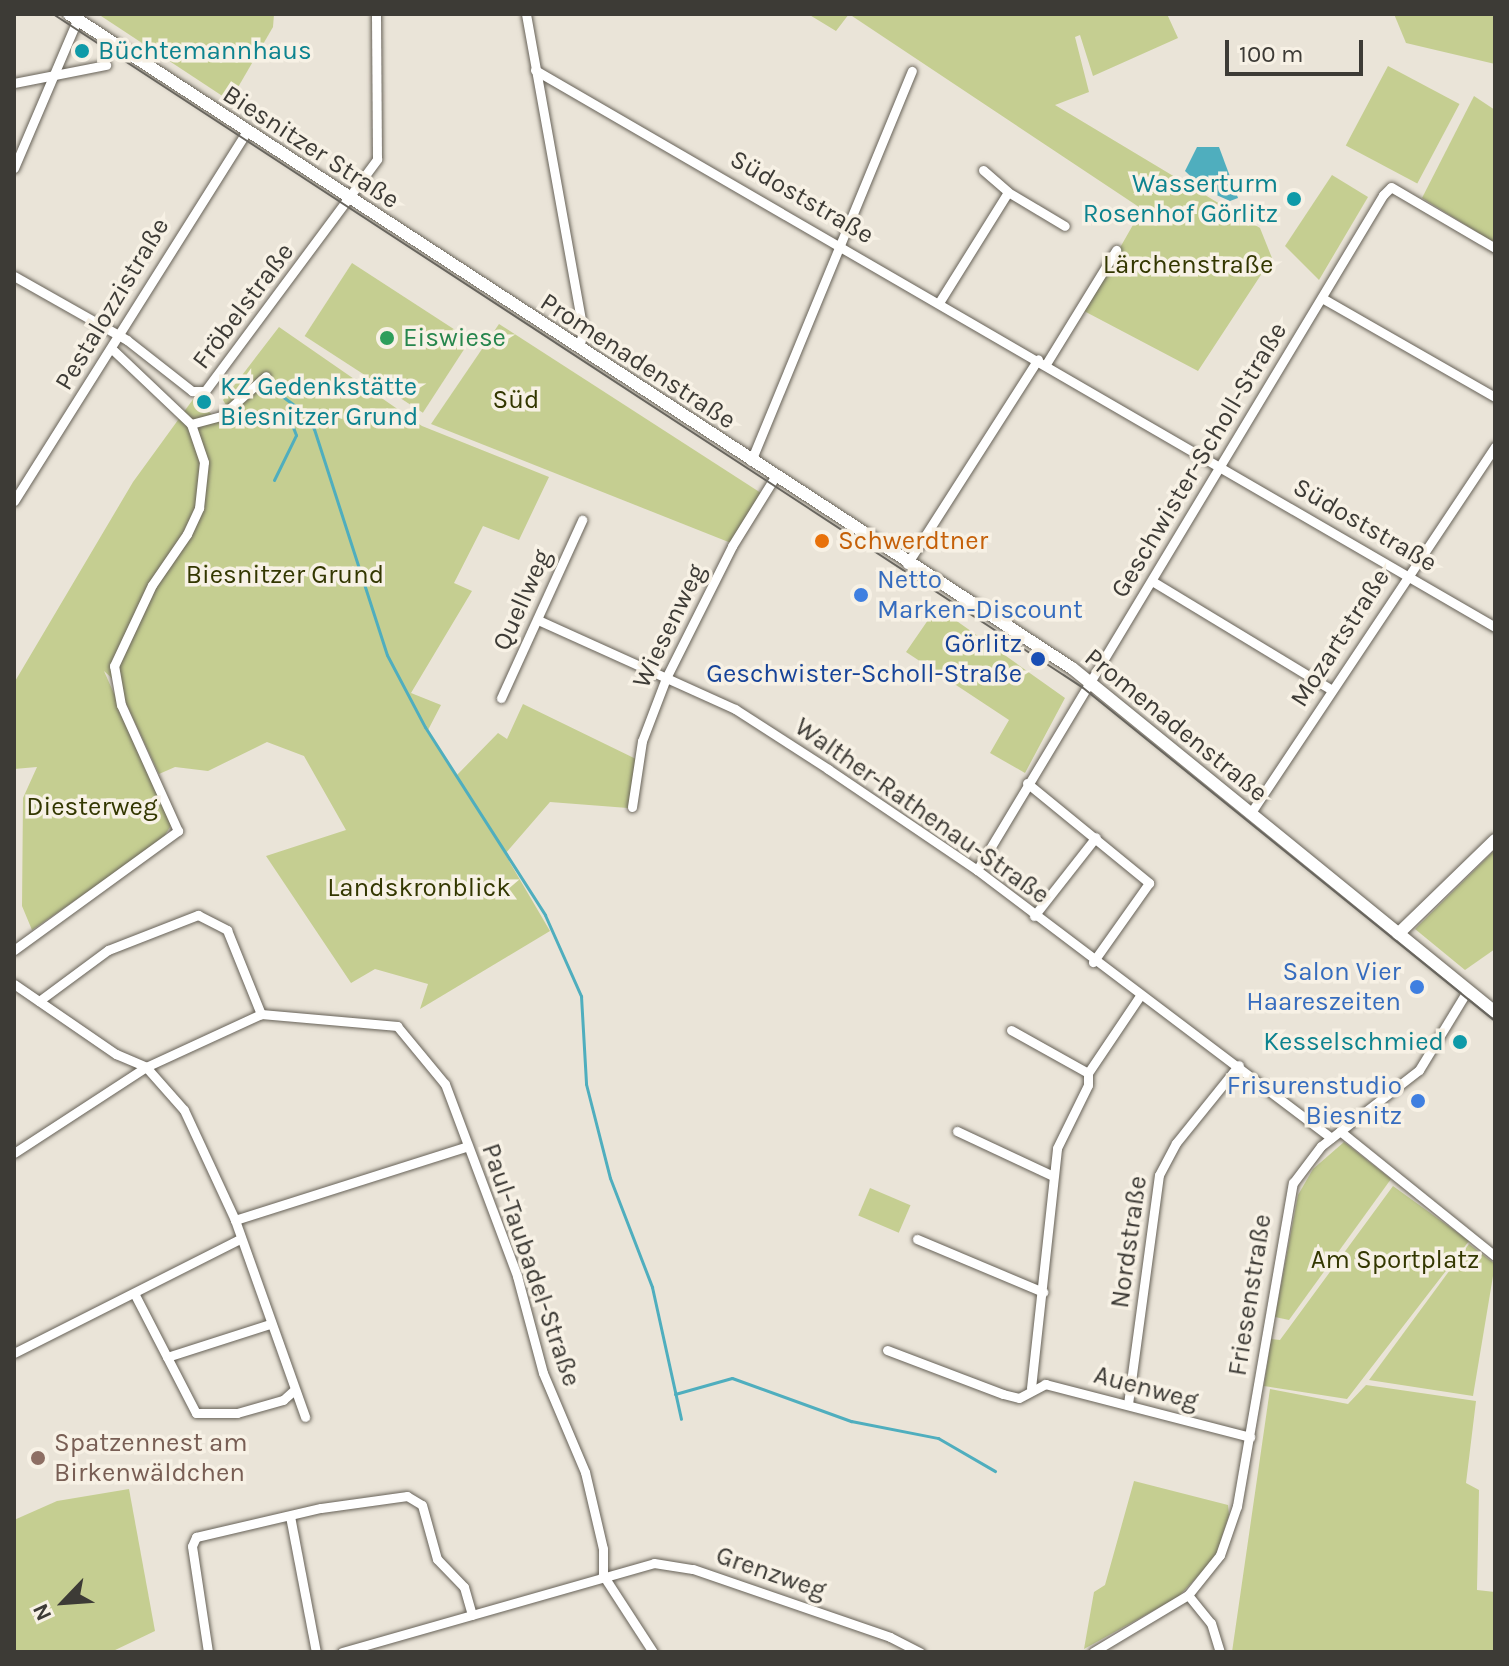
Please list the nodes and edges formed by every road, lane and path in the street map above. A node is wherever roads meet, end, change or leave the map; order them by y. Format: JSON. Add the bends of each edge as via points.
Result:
{"nodes":[{"id":1,"x":376,"y":14,"type":"edge"},
{"id":2,"x":526,"y":14,"type":"edge"},
{"id":3,"x":73,"y":17,"type":"edge"},
{"id":4,"x":106,"y":65,"type":"dead end"},
{"id":5,"x":535,"y":70,"type":"junction"},
{"id":6,"x":912,"y":71,"type":"dead end"},
{"id":7,"x":53,"y":74,"type":"junction"},
{"id":8,"x":14,"y":83,"type":"edge"},
{"id":9,"x":248,"y":130,"type":"junction"},
{"id":10,"x":14,"y":168,"type":"edge"},
{"id":11,"x":983,"y":170,"type":"dead end"},
{"id":12,"x":1008,"y":192,"type":"junction"},
{"id":13,"x":351,"y":200,"type":"junction"},
{"id":14,"x":1065,"y":226,"type":"dead end"},
{"id":15,"x":409,"y":237,"type":"joint"},
{"id":16,"x":839,"y":243,"type":"junction"},
{"id":17,"x":1495,"y":248,"type":"edge"},
{"id":18,"x":1116,"y":250,"type":"dead end"},
{"id":19,"x":14,"y":276,"type":"edge"},
{"id":20,"x":1322,"y":298,"type":"junction"},
{"id":21,"x":940,"y":301,"type":"junction"},
{"id":22,"x":118,"y":337,"type":"junction"},
{"id":23,"x":111,"y":348,"type":"junction"},
{"id":24,"x":579,"y":348,"type":"junction"},
{"id":25,"x":1042,"y":361,"type":"junction"},
{"id":26,"x":266,"y":376,"type":"dead end"},
{"id":27,"x":1495,"y":397,"type":"edge"},
{"id":28,"x":191,"y":424,"type":"junction"},
{"id":29,"x":1495,"y":446,"type":"edge"},
{"id":30,"x":751,"y":461,"type":"junction"},
{"id":31,"x":1221,"y":466,"type":"junction"},
{"id":32,"x":775,"y":477,"type":"junction"},
{"id":33,"x":14,"y":501,"type":"edge"},
{"id":34,"x":582,"y":520,"type":"dead end"},
{"id":35,"x":907,"y":564,"type":"junction"},
{"id":36,"x":1407,"y":575,"type":"junction"},
{"id":37,"x":1152,"y":581,"type":"junction"},
{"id":38,"x":538,"y":620,"type":"junction"},
{"id":39,"x":1495,"y":627,"type":"edge"},
{"id":40,"x":666,"y":678,"type":"junction"},
{"id":41,"x":1089,"y":680,"type":"junction"},
{"id":42,"x":1332,"y":690,"type":"junction"},
{"id":43,"x":501,"y":698,"type":"dead end"},
{"id":44,"x":1027,"y":783,"type":"junction"},
{"id":45,"x":632,"y":807,"type":"dead end"},
{"id":46,"x":1250,"y":814,"type":"junction"},
{"id":47,"x":1096,"y":837,"type":"junction"},
{"id":48,"x":1495,"y":840,"type":"edge"},
{"id":49,"x":977,"y":870,"type":"junction"},
{"id":50,"x":1034,"y":916,"type":"junction"},
{"id":51,"x":1398,"y":934,"type":"junction"},
{"id":52,"x":14,"y":950,"type":"edge"},
{"id":53,"x":1093,"y":962,"type":"junction"},
{"id":54,"x":14,"y":984,"type":"edge"},
{"id":55,"x":1467,"y":991,"type":"junction"},
{"id":56,"x":1139,"y":997,"type":"junction"},
{"id":57,"x":39,"y":1001,"type":"junction"},
{"id":58,"x":1495,"y":1012,"type":"edge"},
{"id":59,"x":261,"y":1014,"type":"junction"},
{"id":60,"x":1011,"y":1030,"type":"dead end"},
{"id":61,"x":1239,"y":1065,"type":"junction"},
{"id":62,"x":146,"y":1067,"type":"junction"},
{"id":63,"x":1088,"y":1073,"type":"junction"},
{"id":64,"x":957,"y":1131,"type":"dead end"},
{"id":65,"x":1340,"y":1131,"type":"junction"},
{"id":66,"x":1331,"y":1138,"type":"junction"},
{"id":67,"x":468,"y":1146,"type":"junction"},
{"id":68,"x":14,"y":1153,"type":"edge"},
{"id":69,"x":1053,"y":1176,"type":"junction"},
{"id":70,"x":235,"y":1220,"type":"junction"},
{"id":71,"x":240,"y":1239,"type":"junction"},
{"id":72,"x":917,"y":1239,"type":"dead end"},
{"id":73,"x":1495,"y":1256,"type":"edge"},
{"id":74,"x":1043,"y":1292,"type":"junction"},
{"id":75,"x":134,"y":1293,"type":"junction"},
{"id":76,"x":270,"y":1324,"type":"junction"},
{"id":77,"x":887,"y":1350,"type":"dead end"},
{"id":78,"x":14,"y":1353,"type":"edge"},
{"id":79,"x":167,"y":1357,"type":"junction"},
{"id":80,"x":1031,"y":1388,"type":"junction"},
{"id":81,"x":293,"y":1391,"type":"junction"},
{"id":82,"x":1128,"y":1404,"type":"junction"},
{"id":83,"x":305,"y":1417,"type":"dead end"},
{"id":84,"x":1250,"y":1437,"type":"junction"},
{"id":85,"x":290,"y":1516,"type":"junction"},
{"id":86,"x":603,"y":1575,"type":"junction"},
{"id":87,"x":1188,"y":1595,"type":"junction"},
{"id":88,"x":472,"y":1615,"type":"junction"},
{"id":89,"x":208,"y":1652,"type":"edge"},
{"id":90,"x":316,"y":1652,"type":"edge"},
{"id":91,"x":342,"y":1652,"type":"edge"},
{"id":92,"x":653,"y":1652,"type":"edge"},
{"id":93,"x":920,"y":1652,"type":"edge"},
{"id":94,"x":1093,"y":1652,"type":"edge"},
{"id":95,"x":1220,"y":1652,"type":"edge"}],
"edges":[{"from":1,"to":13,"type":"street","via":[[377,159]]},
{"from":2,"to":5,"type":"street"},
{"from":3,"to":7,"type":"street"},
{"from":3,"to":9,"type":"main road","name":"Biesnitzer Straße"},
{"from":4,"to":7,"type":"street"},
{"from":5,"to":16,"type":"street","name":"Südoststraße"},
{"from":5,"to":24,"type":"street","via":[[583,331]]},
{"from":6,"to":16,"type":"street"},
{"from":7,"to":8,"type":"street"},
{"from":7,"to":10,"type":"street"},
{"from":9,"to":13,"type":"main road","name":"Biesnitzer Straße"},
{"from":9,"to":22,"type":"street","name":"Pestalozzistraße"},
{"from":11,"to":12,"type":"street"},
{"from":12,"to":14,"type":"street"},
{"from":12,"to":21,"type":"street"},
{"from":13,"to":15,"type":"main road","name":"Biesnitzer Straße"},
{"from":13,"to":22,"type":"street","name":"Fröbelstraße","via":[[202,394]]},
{"from":15,"to":24,"type":"main road","name":"Promenadenstraße"},
{"from":16,"to":21,"type":"street","name":"Südoststraße"},
{"from":16,"to":30,"type":"street"},
{"from":17,"to":20,"type":"street","name":"Geschwister-Scholl-Straße","via":[[1391,187]]},
{"from":18,"to":25,"type":"street"},
{"from":19,"to":22,"type":"street"},
{"from":20,"to":27,"type":"street"},
{"from":20,"to":31,"type":"street","name":"Geschwister-Scholl-Straße"},
{"from":21,"to":25,"type":"street","name":"Südoststraße"},
{"from":22,"to":23,"type":"street","name":"Pestalozzistraße"},
{"from":23,"to":28,"type":"street"},
{"from":23,"to":33,"type":"street","name":"Pestalozzistraße"},
{"from":24,"to":30,"type":"main road","name":"Promenadenstraße"},
{"from":25,"to":31,"type":"street","name":"Südoststraße"},
{"from":25,"to":35,"type":"street"},
{"from":26,"to":28,"type":"street","via":[[221,416]]},
{"from":28,"to":52,"type":"street","via":[[204,462],[199,508],[152,585],[113,675],[121,705],[174,814],[174,837]]},
{"from":29,"to":36,"type":"street","name":"Mozartstraße"},
{"from":30,"to":32,"type":"main road","name":"Promenadenstraße"},
{"from":31,"to":36,"type":"street","name":"Südoststraße"},
{"from":31,"to":37,"type":"street","name":"Geschwister-Scholl-Straße"},
{"from":32,"to":35,"type":"main road","name":"Promenadenstraße"},
{"from":32,"to":40,"type":"street","name":"Wiesenweg","via":[[732,546]]},
{"from":34,"to":38,"type":"street","name":"Quellweg"},
{"from":35,"to":41,"type":"main road","name":"Promenadenstraße"},
{"from":36,"to":39,"type":"street","name":"Südoststraße"},
{"from":36,"to":42,"type":"street","name":"Mozartstraße"},
{"from":37,"to":41,"type":"street","name":"Geschwister-Scholl-Straße"},
{"from":37,"to":42,"type":"street"},
{"from":38,"to":40,"type":"street","name":"Walther-Rathenau-Straße"},
{"from":38,"to":43,"type":"street","name":"Quellweg"},
{"from":40,"to":45,"type":"street","name":"Wiesenweg","via":[[642,741]]},
{"from":40,"to":49,"type":"street","name":"Walther-Rathenau-Straße","via":[[735,709]]},
{"from":41,"to":44,"type":"street","name":"Geschwister-Scholl-Straße"},
{"from":41,"to":46,"type":"main road","name":"Promenadenstraße"},
{"from":42,"to":46,"type":"street","name":"Mozartstraße"},
{"from":44,"to":47,"type":"street"},
{"from":44,"to":49,"type":"street","name":"Geschwister-Scholl-Straße"},
{"from":46,"to":51,"type":"main road","name":"Promenadenstraße"},
{"from":47,"to":50,"type":"street"},
{"from":47,"to":53,"type":"street","via":[[1142,874],[1149,888]]},
{"from":48,"to":51,"type":"main road"},
{"from":49,"to":50,"type":"street","name":"Walther-Rathenau-Straße"},
{"from":50,"to":53,"type":"street","name":"Walther-Rathenau-Straße"},
{"from":51,"to":55,"type":"main road","name":"Promenadenstraße"},
{"from":53,"to":56,"type":"street","name":"Walther-Rathenau-Straße"},
{"from":54,"to":57,"type":"street"},
{"from":55,"to":58,"type":"main road","name":"Promenadenstraße"},
{"from":55,"to":65,"type":"street","name":"Friesenstraße","via":[[1419,1070]]},
{"from":56,"to":61,"type":"street","name":"Walther-Rathenau-Straße"},
{"from":56,"to":63,"type":"street"},
{"from":57,"to":59,"type":"street","via":[[108,950],[198,915],[227,930]]},
{"from":57,"to":62,"type":"street","via":[[116,1054]]},
{"from":59,"to":62,"type":"street"},
{"from":59,"to":67,"type":"street","name":"Paul-Taubadel-Straße","via":[[404,1029],[445,1084]]},
{"from":60,"to":63,"type":"street"},
{"from":61,"to":66,"type":"street","name":"Walther-Rathenau-Straße"},
{"from":61,"to":82,"type":"street","name":"Nordstraße","via":[[1176,1143],[1159,1175]]},
{"from":62,"to":68,"type":"street"},
{"from":62,"to":70,"type":"street","via":[[184,1110]]},
{"from":63,"to":69,"type":"street","via":[[1088,1085],[1061,1134]]},
{"from":64,"to":69,"type":"street"},
{"from":65,"to":66,"type":"street","name":"Friesenstraße"},
{"from":65,"to":73,"type":"street"},
{"from":66,"to":84,"type":"street","name":"Friesenstraße","via":[[1299,1171],[1287,1202]]},
{"from":67,"to":70,"type":"street"},
{"from":67,"to":86,"type":"street","name":"Paul-Taubadel-Straße","via":[[517,1276],[543,1373],[585,1472],[603,1549]]},
{"from":69,"to":74,"type":"street","via":[[1056,1197]]},
{"from":70,"to":71,"type":"street"},
{"from":71,"to":75,"type":"street"},
{"from":71,"to":76,"type":"street"},
{"from":72,"to":74,"type":"street"},
{"from":74,"to":80,"type":"street"},
{"from":75,"to":78,"type":"street"},
{"from":75,"to":79,"type":"street"},
{"from":76,"to":79,"type":"street"},
{"from":76,"to":81,"type":"street"},
{"from":77,"to":80,"type":"street","name":"Auenweg","via":[[1003,1394],[1019,1398]]},
{"from":79,"to":81,"type":"street","via":[[191,1407],[204,1417],[283,1400]]},
{"from":80,"to":82,"type":"street","name":"Auenweg","via":[[1045,1384]]},
{"from":81,"to":83,"type":"street"},
{"from":82,"to":84,"type":"street","name":"Auenweg"},
{"from":84,"to":87,"type":"street","name":"Friesenstraße","via":[[1232,1528],[1209,1574]]},
{"from":85,"to":88,"type":"street","via":[[416,1498],[437,1559],[464,1587]]},
{"from":85,"to":89,"type":"street","via":[[196,1537],[192,1546]]},
{"from":85,"to":90,"type":"street"},
{"from":86,"to":88,"type":"street","name":"Grenzweg"},
{"from":86,"to":92,"type":"street","name":"Paul-Taubadel-Straße"},
{"from":86,"to":93,"type":"street","name":"Grenzweg","via":[[636,1564],[671,1563],[890,1637]]},
{"from":87,"to":94,"type":"street","name":"Friesenstraße"},
{"from":87,"to":95,"type":"street","via":[[1211,1623]]},
{"from":88,"to":91,"type":"street","name":"Grenzweg"}]}
